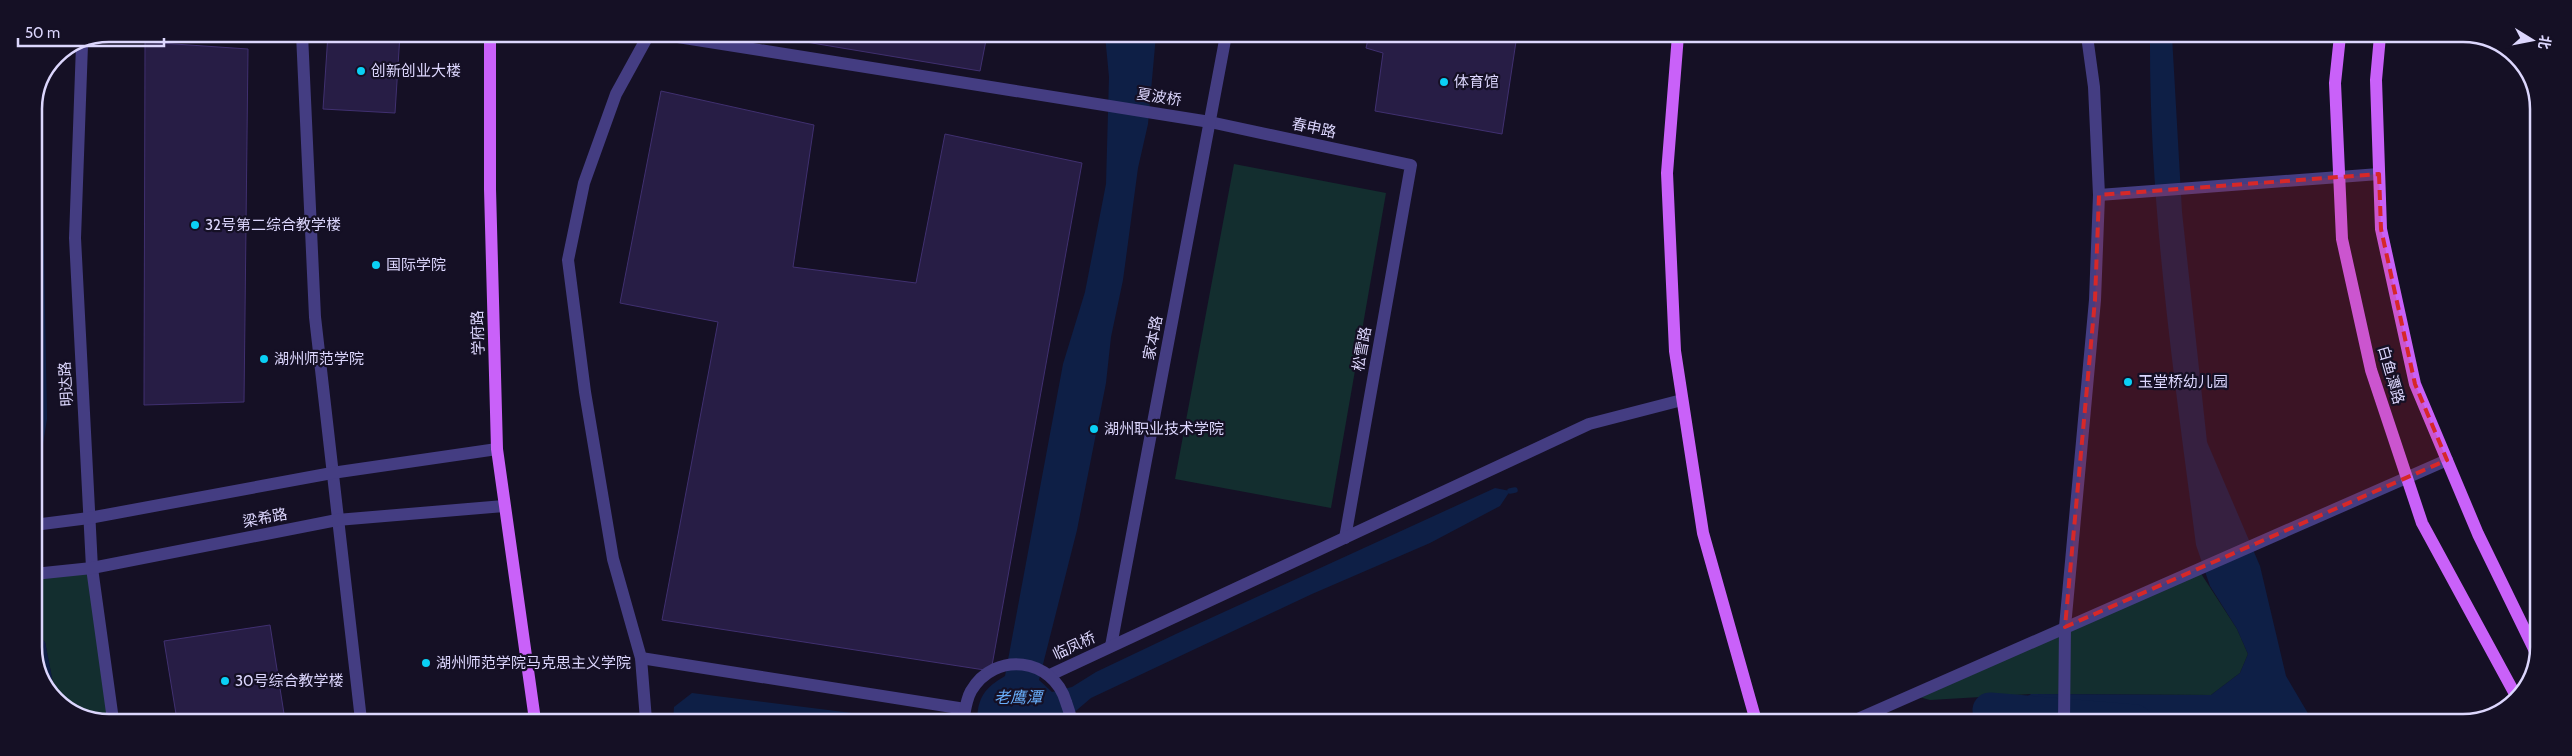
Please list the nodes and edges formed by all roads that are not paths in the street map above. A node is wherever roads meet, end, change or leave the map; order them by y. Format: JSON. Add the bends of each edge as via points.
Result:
{"nodes":[{"id":1,"x":302,"y":43,"type":"edge"},
{"id":2,"x":490,"y":43,"type":"edge"},
{"id":3,"x":644,"y":43,"type":"edge"},
{"id":4,"x":715,"y":43,"type":"edge"},
{"id":5,"x":1225,"y":43,"type":"edge"},
{"id":6,"x":1677,"y":43,"type":"edge"},
{"id":7,"x":2088,"y":43,"type":"edge"},
{"id":8,"x":2339,"y":43,"type":"edge"},
{"id":9,"x":2379,"y":43,"type":"edge"},
{"id":10,"x":82,"y":49,"type":"edge"},
{"id":11,"x":1210,"y":122,"type":"junction"},
{"id":12,"x":1411,"y":165,"type":"joint"},
{"id":13,"x":2379,"y":174,"type":"junction"},
{"id":14,"x":2339,"y":178,"type":"junction"},
{"id":15,"x":2099,"y":195,"type":"junction"},
{"id":16,"x":1682,"y":400,"type":"junction"},
{"id":17,"x":497,"y":450,"type":"junction"},
{"id":18,"x":2447,"y":460,"type":"junction"},
{"id":19,"x":332,"y":472,"type":"junction"},
{"id":20,"x":2407,"y":478,"type":"junction"},
{"id":21,"x":504,"y":506,"type":"junction"},
{"id":22,"x":89,"y":518,"type":"junction"},
{"id":23,"x":337,"y":520,"type":"junction"},
{"id":24,"x":43,"y":524,"type":"edge"},
{"id":25,"x":1345,"y":538,"type":"junction"},
{"id":26,"x":92,"y":568,"type":"junction"},
{"id":27,"x":43,"y":573,"type":"edge"},
{"id":28,"x":2065,"y":628,"type":"junction"},
{"id":29,"x":2530,"y":641,"type":"edge"},
{"id":30,"x":1111,"y":646,"type":"junction"},
{"id":31,"x":641,"y":658,"type":"junction"},
{"id":32,"x":1048,"y":673,"type":"junction"},
{"id":33,"x":2513,"y":691,"type":"edge"},
{"id":34,"x":112,"y":714,"type":"edge"},
{"id":35,"x":361,"y":714,"type":"edge"},
{"id":36,"x":534,"y":714,"type":"edge"},
{"id":37,"x":646,"y":714,"type":"edge"},
{"id":38,"x":958,"y":714,"type":"edge"},
{"id":39,"x":964,"y":714,"type":"edge"},
{"id":40,"x":1069,"y":714,"type":"edge"},
{"id":41,"x":1754,"y":714,"type":"edge"},
{"id":42,"x":1869,"y":714,"type":"edge"},
{"id":43,"x":2064,"y":714,"type":"edge"}],
"edges":[{"from":1,"to":19,"type":"street","via":[[315,317]]},
{"from":2,"to":17,"type":"main road","name":"学府路","via":[[490,190]]},
{"from":3,"to":31,"type":"street","via":[[616,94],[584,183],[568,260],[585,392],[613,558]]},
{"from":4,"to":11,"type":"street","name":"夏波桥"},
{"from":5,"to":11,"type":"street","name":"家本路"},
{"from":6,"to":16,"type":"main road","via":[[1667,173],[1674,351]]},
{"from":7,"to":15,"type":"street","via":[[2094,87]]},
{"from":8,"to":14,"type":"main road","name":"白鱼潭路","via":[[2335,84]]},
{"from":9,"to":13,"type":"main road","via":[[2376,80]]},
{"from":10,"to":22,"type":"street","name":"明达路","via":[[75,238]]},
{"from":11,"to":12,"type":"street","name":"春申路"},
{"from":11,"to":30,"type":"street","name":"家本路"},
{"from":12,"to":25,"type":"street","name":"松雪路"},
{"from":13,"to":14,"type":"street"},
{"from":13,"to":18,"type":"main road","via":[[2381,229],[2416,384]]},
{"from":14,"to":15,"type":"street"},
{"from":14,"to":20,"type":"main road","name":"白鱼潭路","via":[[2342,239],[2371,370]]},
{"from":15,"to":28,"type":"street","via":[[2095,300]]},
{"from":16,"to":25,"type":"street","name":"临凤桥","via":[[1590,424]]},
{"from":16,"to":41,"type":"main road","via":[[1704,534]]},
{"from":17,"to":19,"type":"street"},
{"from":17,"to":21,"type":"main road","name":"学府路"},
{"from":18,"to":20,"type":"street"},
{"from":18,"to":29,"type":"main road","via":[[2478,534]]},
{"from":19,"to":22,"type":"street"},
{"from":19,"to":23,"type":"street"},
{"from":20,"to":28,"type":"street"},
{"from":20,"to":33,"type":"main road","name":"白鱼潭路","via":[[2422,523]]},
{"from":21,"to":23,"type":"street","name":"梁希路"},
{"from":21,"to":36,"type":"main road","name":"学府路"},
{"from":22,"to":24,"type":"street"},
{"from":22,"to":26,"type":"street","name":"明达路"},
{"from":23,"to":26,"type":"street","name":"梁希路"},
{"from":23,"to":35,"type":"street"},
{"from":25,"to":30,"type":"street","name":"临凤桥"},
{"from":26,"to":27,"type":"street","name":"梁希路"},
{"from":26,"to":34,"type":"street","name":"明达路"},
{"from":28,"to":42,"type":"street"},
{"from":28,"to":43,"type":"street"},
{"from":30,"to":32,"type":"street","name":"临凤桥"},
{"from":31,"to":37,"type":"street"},
{"from":31,"to":38,"type":"street"},
{"from":32,"to":39,"type":"street","via":[[1034,666],[1016,664],[1001,667],[983,677],[971,691]]},
{"from":32,"to":40,"type":"street","via":[[1059,686]]}]}
